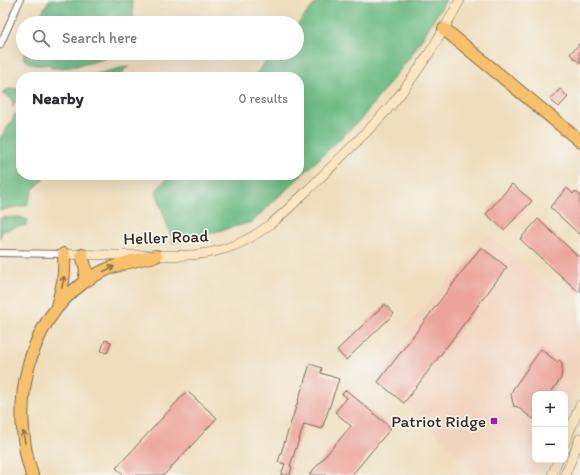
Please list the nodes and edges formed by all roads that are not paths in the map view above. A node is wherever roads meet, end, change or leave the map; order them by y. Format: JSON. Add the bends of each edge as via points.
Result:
{"nodes":[{"id":1,"x":20,"y":0,"type":"edge"},
{"id":2,"x":460,"y":0,"type":"edge"},
{"id":3,"x":444,"y":29,"type":"junction"},
{"id":4,"x":0,"y":45,"type":"edge"},
{"id":5,"x":580,"y":141,"type":"edge"},
{"id":6,"x":0,"y":253,"type":"edge"},
{"id":7,"x":64,"y":254,"type":"junction"},
{"id":8,"x":82,"y":255,"type":"junction"},
{"id":9,"x":156,"y":256,"type":"junction"},
{"id":10,"x":84,"y":282,"type":"junction"},
{"id":11,"x":56,"y":309,"type":"junction"},
{"id":12,"x":580,"y":405,"type":"edge"},
{"id":13,"x":568,"y":435,"type":"edge"},
{"id":14,"x":580,"y":438,"type":"edge"},
{"id":15,"x":557,"y":463,"type":"edge"},
{"id":16,"x":32,"y":475,"type":"edge"},
{"id":17,"x":552,"y":475,"type":"edge"},
{"id":18,"x":565,"y":475,"type":"edge"}],
"edges":[{"from":1,"to":4,"type":"street"},
{"from":2,"to":3,"type":"street","name":"Heller Road"},
{"from":3,"to":5,"type":"highway"},
{"from":3,"to":9,"type":"street","name":"Heller Road","via":[[411,80],[385,112],[273,222],[258,233],[226,249],[207,254]]},
{"from":6,"to":7,"type":"street","name":"Heller Road"},
{"from":7,"to":8,"type":"street","name":"Heller Road"},
{"from":11,"to":7,"type":"highway","one_way":true,"via":[[65,272]]},
{"from":8,"to":9,"type":"street","name":"Heller Road"},
{"from":8,"to":10,"type":"highway","via":[[86,270]]},
{"from":10,"to":9,"type":"highway","one_way":true,"via":[[115,266]]},
{"from":10,"to":11,"type":"highway"},
{"from":16,"to":11,"type":"highway","one_way":true,"via":[[23,430],[26,372],[41,330]]},
{"from":12,"to":13,"type":"street"},
{"from":14,"to":18,"type":"street"},
{"from":15,"to":17,"type":"street"}]}
